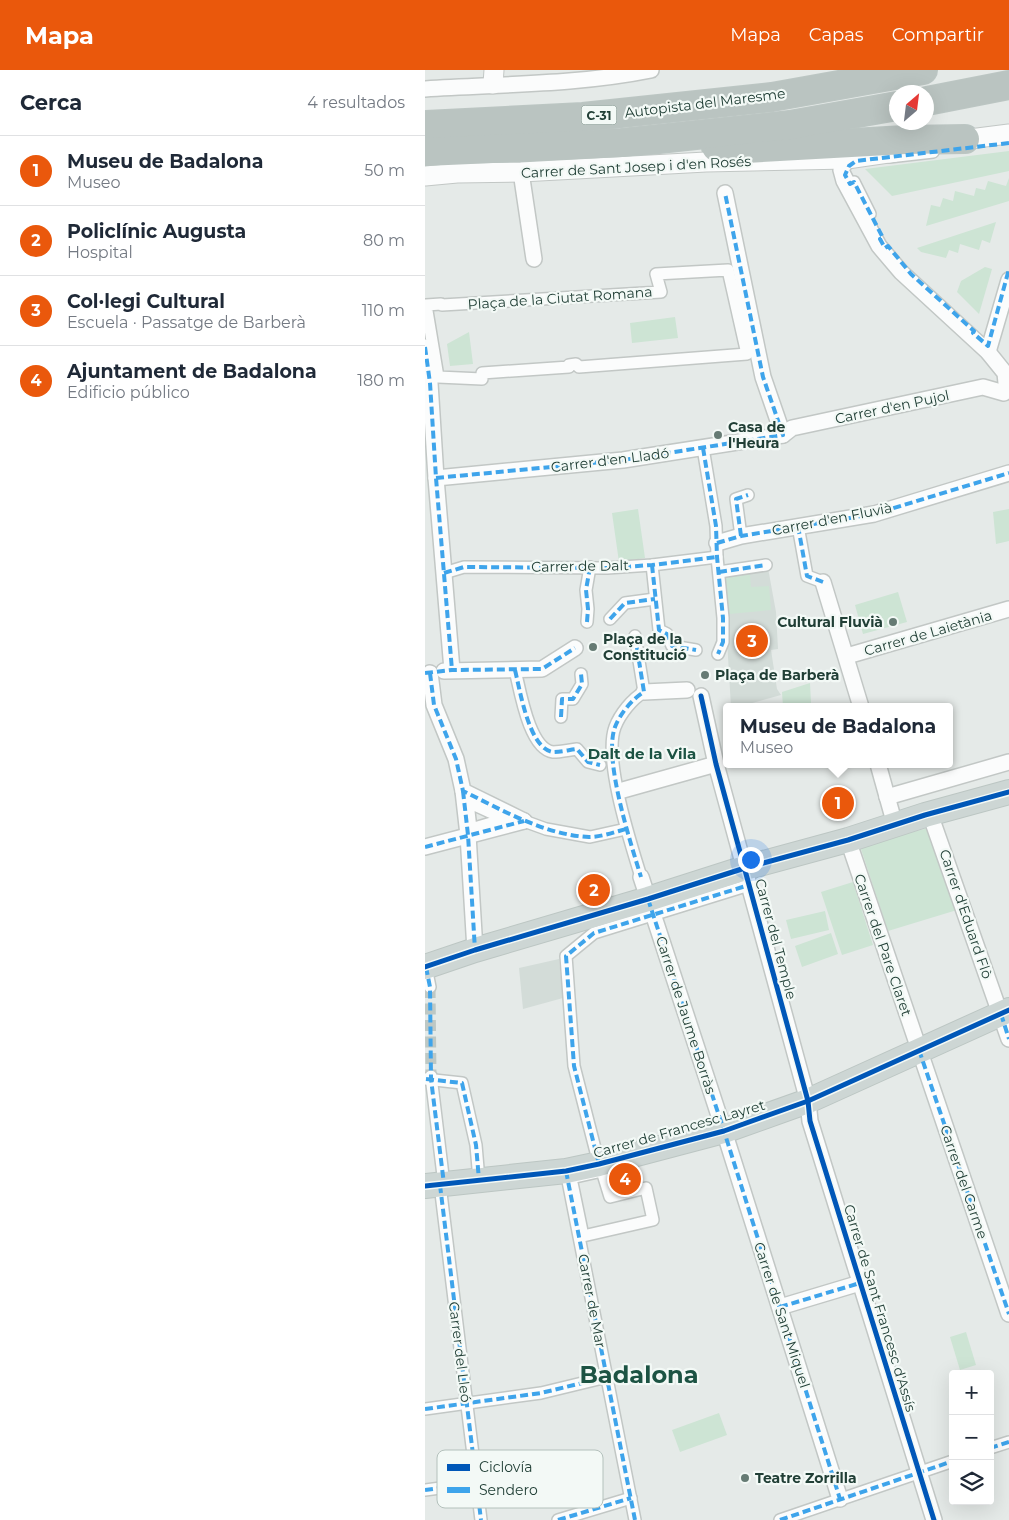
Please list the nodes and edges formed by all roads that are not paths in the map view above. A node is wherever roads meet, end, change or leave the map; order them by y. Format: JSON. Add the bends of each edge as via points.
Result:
{"nodes":[{"id":1,"x":651,"y":70,"type":"edge"},
{"id":2,"x":861,"y":70,"type":"edge"},
{"id":3,"x":923,"y":70,"type":"edge"},
{"id":4,"x":494,"y":77,"type":"edge"},
{"id":5,"x":1009,"y":86,"type":"edge"},
{"id":6,"x":425,"y":89,"type":"edge"},
{"id":7,"x":772,"y":97,"type":"junction"},
{"id":8,"x":934,"y":100,"type":"edge"},
{"id":9,"x":889,"y":107,"type":"edge"},
{"id":10,"x":425,"y":125,"type":"edge"},
{"id":11,"x":1009,"y":134,"type":"edge"},
{"id":12,"x":965,"y":139,"type":"junction"},
{"id":13,"x":1009,"y":142,"type":"edge"},
{"id":14,"x":622,"y":143,"type":"junction"},
{"id":15,"x":425,"y":152,"type":"edge"},
{"id":16,"x":847,"y":159,"type":"junction"},
{"id":17,"x":521,"y":172,"type":"junction"},
{"id":18,"x":425,"y":176,"type":"edge"},
{"id":19,"x":725,"y":193,"type":"dead end"},
{"id":20,"x":534,"y":258,"type":"dead end"},
{"id":21,"x":1009,"y":269,"type":"edge"},
{"id":22,"x":1009,"y":280,"type":"edge"},
{"id":23,"x":425,"y":347,"type":"edge"},
{"id":24,"x":988,"y":352,"type":"junction"},
{"id":25,"x":482,"y":379,"type":"joint"},
{"id":26,"x":428,"y":383,"type":"edge"},
{"id":27,"x":1007,"y":389,"type":"edge"},
{"id":28,"x":783,"y":435,"type":"junction"},
{"id":29,"x":703,"y":448,"type":"junction"},
{"id":30,"x":1009,"y":473,"type":"edge"},
{"id":31,"x":436,"y":478,"type":"junction"},
{"id":32,"x":748,"y":495,"type":"dead end"},
{"id":33,"x":798,"y":526,"type":"junction"},
{"id":34,"x":741,"y":536,"type":"junction"},
{"id":35,"x":717,"y":550,"type":"junction"},
{"id":36,"x":652,"y":565,"type":"junction"},
{"id":37,"x":766,"y":565,"type":"dead end"},
{"id":38,"x":590,"y":567,"type":"junction"},
{"id":39,"x":719,"y":572,"type":"junction"},
{"id":40,"x":444,"y":574,"type":"junction"},
{"id":41,"x":823,"y":582,"type":"joint"},
{"id":42,"x":655,"y":599,"type":"junction"},
{"id":43,"x":1009,"y":609,"type":"edge"},
{"id":44,"x":610,"y":619,"type":"dead end"},
{"id":45,"x":587,"y":622,"type":"dead end"},
{"id":46,"x":635,"y":636,"type":"dead end"},
{"id":47,"x":575,"y":648,"type":"dead end"},
{"id":48,"x":696,"y":650,"type":"dead end"},
{"id":49,"x":717,"y":654,"type":"dead end"},
{"id":50,"x":847,"y":656,"type":"junction"},
{"id":51,"x":452,"y":670,"type":"junction"},
{"id":52,"x":515,"y":670,"type":"junction"},
{"id":53,"x":427,"y":673,"type":"edge"},
{"id":54,"x":581,"y":674,"type":"dead end"},
{"id":55,"x":644,"y":692,"type":"junction"},
{"id":56,"x":860,"y":703,"type":"edge"},
{"id":57,"x":561,"y":717,"type":"dead end"},
{"id":58,"x":1009,"y":762,"type":"edge"},
{"id":59,"x":716,"y":764,"type":"junction"},
{"id":60,"x":600,"y":765,"type":"dead end"},
{"id":61,"x":878,"y":768,"type":"edge"},
{"id":62,"x":463,"y":791,"type":"junction"},
{"id":63,"x":621,"y":791,"type":"junction"},
{"id":64,"x":1009,"y":792,"type":"edge"},
{"id":65,"x":887,"y":797,"type":"junction"},
{"id":66,"x":930,"y":814,"type":"junction"},
{"id":67,"x":524,"y":821,"type":"junction"},
{"id":68,"x":895,"y":825,"type":"junction"},
{"id":69,"x":627,"y":829,"type":"junction"},
{"id":70,"x":469,"y":832,"type":"junction"},
{"id":71,"x":847,"y":840,"type":"junction"},
{"id":72,"x":425,"y":846,"type":"edge"},
{"id":73,"x":747,"y":876,"type":"junction"},
{"id":74,"x":647,"y":897,"type":"junction"},
{"id":75,"x":475,"y":950,"type":"junction"},
{"id":76,"x":427,"y":973,"type":"edge"},
{"id":77,"x":1005,"y":1012,"type":"edge"},
{"id":78,"x":1009,"y":1039,"type":"edge"},
{"id":79,"x":919,"y":1050,"type":"junction"},
{"id":80,"x":429,"y":1078,"type":"edge"},
{"id":81,"x":808,"y":1101,"type":"junction"},
{"id":82,"x":724,"y":1131,"type":"junction"},
{"id":83,"x":599,"y":1164,"type":"junction"},
{"id":84,"x":566,"y":1171,"type":"junction"},
{"id":85,"x":479,"y":1180,"type":"junction"},
{"id":86,"x":436,"y":1185,"type":"edge"},
{"id":87,"x":583,"y":1236,"type":"joint"},
{"id":88,"x":860,"y":1283,"type":"junction"},
{"id":89,"x":780,"y":1307,"type":"junction"},
{"id":90,"x":1009,"y":1314,"type":"edge"},
{"id":91,"x":607,"y":1377,"type":"junction"},
{"id":92,"x":467,"y":1404,"type":"junction"},
{"id":93,"x":425,"y":1409,"type":"edge"},
{"id":94,"x":1009,"y":1442,"type":"edge"},
{"id":95,"x":994,"y":1447,"type":"edge"},
{"id":96,"x":473,"y":1450,"type":"edge"},
{"id":97,"x":949,"y":1462,"type":"edge"},
{"id":98,"x":919,"y":1473,"type":"junction"},
{"id":99,"x":631,"y":1498,"type":"junction"},
{"id":100,"x":841,"y":1499,"type":"junction"},
{"id":101,"x":603,"y":1506,"type":"edge"},
{"id":102,"x":598,"y":1508,"type":"edge"},
{"id":103,"x":558,"y":1520,"type":"edge"},
{"id":104,"x":635,"y":1520,"type":"edge"},
{"id":105,"x":780,"y":1520,"type":"edge"},
{"id":106,"x":934,"y":1520,"type":"edge"}],
"edges":[{"from":1,"to":4,"type":"street","via":[[585,79]]},
{"from":2,"to":7,"type":"highway"},
{"from":3,"to":7,"type":"highway","name":"Autopista del Maresme","number":"C-31"},
{"from":4,"to":6,"type":"street"},
{"from":5,"to":8,"type":"highway"},
{"from":7,"to":10,"type":"highway","name":"Autopista del Maresme","number":"C-31","via":[[583,117]]},
{"from":9,"to":14,"type":"highway","number":"C-31","via":[[790,125]]},
{"from":11,"to":12,"type":"street","name":"Carrer de Sant Josep i d'en Rosés"},
{"from":12,"to":14,"type":"highway","via":[[746,149]]},
{"from":12,"to":16,"type":"street","name":"Carrer de Sant Josep i d'en Rosés"},
{"from":13,"to":21,"type":"street","via":[[856,161],[845,175],[850,184],[854,182],[885,248],[888,246],[911,274],[987,346]]},
{"from":14,"to":15,"type":"highway","number":"C-31"},
{"from":16,"to":17,"type":"street","name":"Carrer de Sant Josep i d'en Rosés","via":[[706,162]]},
{"from":16,"to":24,"type":"street","via":[[841,170],[844,181],[879,246],[901,272]]},
{"from":17,"to":18,"type":"street","name":"Carrer de Sant Josep i d'en Rosés"},
{"from":17,"to":20,"type":"street"},
{"from":19,"to":28,"type":"street","via":[[763,377]]},
{"from":22,"to":24,"type":"street"},
{"from":23,"to":26,"type":"street"},
{"from":24,"to":27,"type":"street","via":[[1005,373]]},
{"from":25,"to":25,"type":"street","name":"Plaça de la Ciutat Romana","via":[[438,378],[426,304],[661,292],[656,274],[729,270],[747,354],[579,367],[577,364],[569,365],[569,368],[482,373]]},
{"from":26,"to":31,"type":"street"},
{"from":27,"to":28,"type":"street","name":"Carrer d'en Pujol","via":[[983,387],[792,428]]},
{"from":28,"to":29,"type":"street","name":"Carrer d'en Lladó"},
{"from":29,"to":31,"type":"street","name":"Carrer d'en Lladó","via":[[623,460]]},
{"from":29,"to":35,"type":"street"},
{"from":30,"to":33,"type":"street","name":"Carrer d'en Fluvià","via":[[874,514]]},
{"from":31,"to":40,"type":"street"},
{"from":32,"to":34,"type":"street","via":[[736,499]]},
{"from":33,"to":34,"type":"street","name":"Carrer d'en Fluvià"},
{"from":33,"to":41,"type":"street","via":[[807,576]]},
{"from":34,"to":35,"type":"street","name":"Carrer d'en Fluvià"},
{"from":35,"to":36,"type":"street","name":"Carrer de Dalt"},
{"from":35,"to":39,"type":"street"},
{"from":36,"to":38,"type":"street","name":"Carrer de Dalt"},
{"from":36,"to":42,"type":"street"},
{"from":37,"to":39,"type":"street"},
{"from":38,"to":40,"type":"street","name":"Carrer de Dalt","via":[[464,567]]},
{"from":38,"to":45,"type":"street","via":[[586,590]]},
{"from":39,"to":49,"type":"street","via":[[723,642]]},
{"from":40,"to":51,"type":"street"},
{"from":41,"to":50,"type":"street"},
{"from":42,"to":44,"type":"street","via":[[625,603]]},
{"from":42,"to":48,"type":"street","via":[[659,630],[667,634],[672,646]]},
{"from":43,"to":50,"type":"street","name":"Carrer de Laietània"},
{"from":46,"to":55,"type":"street"},
{"from":47,"to":52,"type":"street","via":[[542,669]]},
{"from":50,"to":56,"type":"street"},
{"from":51,"to":52,"type":"street"},
{"from":51,"to":53,"type":"street"},
{"from":52,"to":60,"type":"street","via":[[530,727],[543,747],[552,752],[577,749],[588,762]]},
{"from":53,"to":62,"type":"street","via":[[434,705],[456,759]]},
{"from":54,"to":57,"type":"street","via":[[581,684],[573,699],[562,698]]},
{"from":55,"to":59,"type":"street","name":"Carrer del Temple","via":[[694,693]]},
{"from":55,"to":63,"type":"street","via":[[625,711],[615,728],[612,756]]},
{"from":58,"to":65,"type":"street"},
{"from":59,"to":63,"type":"street"},
{"from":59,"to":73,"type":"street","name":"Carrer del Temple"},
{"from":61,"to":65,"type":"street"},
{"from":62,"to":67,"type":"street"},
{"from":62,"to":70,"type":"street"},
{"from":63,"to":69,"type":"street"},
{"from":64,"to":66,"type":"main road"},
{"from":65,"to":68,"type":"street"},
{"from":66,"to":68,"type":"main road"},
{"from":66,"to":77,"type":"street","name":"Carrer d'Eduard Flò"},
{"from":67,"to":69,"type":"street","via":[[546,830],[590,837]]},
{"from":67,"to":70,"type":"street"},
{"from":68,"to":71,"type":"main road"},
{"from":69,"to":74,"type":"street"},
{"from":70,"to":72,"type":"street"},
{"from":70,"to":75,"type":"street"},
{"from":71,"to":73,"type":"main road"},
{"from":71,"to":79,"type":"street","name":"Carrer del Pare Claret"},
{"from":73,"to":74,"type":"main road"},
{"from":73,"to":81,"type":"street","name":"Carrer del Temple"},
{"from":74,"to":75,"type":"main road"},
{"from":74,"to":82,"type":"street","name":"Carrer de Jaume Borràs"},
{"from":74,"to":83,"type":"street","via":[[565,956],[574,1066]]},
{"from":75,"to":76,"type":"main road"},
{"from":77,"to":78,"type":"street","name":"Carrer d'Eduard Flò"},
{"from":77,"to":79,"type":"main road","name":"Carrer de Francesc Layret"},
{"from":79,"to":81,"type":"main road","name":"Carrer de Francesc Layret"},
{"from":79,"to":90,"type":"street","name":"Carrer del Carme"},
{"from":80,"to":85,"type":"street","via":[[462,1084],[476,1145]]},
{"from":80,"to":86,"type":"street","name":"Carrer del Lleó"},
{"from":81,"to":82,"type":"main road","name":"Carrer de Francesc Layret"},
{"from":81,"to":88,"type":"street","name":"Carrer de Sant Francesc d'Assís","via":[[810,1121]]},
{"from":82,"to":83,"type":"main road","name":"Carrer de Francesc Layret"},
{"from":82,"to":89,"type":"street","name":"Carrer de Sant Miquel"},
{"from":83,"to":84,"type":"main road","name":"Carrer de Francesc Layret"},
{"from":84,"to":85,"type":"main road","name":"Carrer de Francesc Layret"},
{"from":84,"to":91,"type":"street","name":"Carrer de Mar"},
{"from":85,"to":86,"type":"main road","name":"Carrer de Francesc Layret"},
{"from":86,"to":92,"type":"street","name":"Carrer del Lleó"},
{"from":87,"to":87,"type":"street","via":[[653,1220],[646,1188],[610,1197],[603,1171],[571,1178]]},
{"from":88,"to":89,"type":"street"},
{"from":88,"to":98,"type":"street","name":"Carrer de Sant Francesc d'Assís"},
{"from":89,"to":100,"type":"street","name":"Carrer de Sant Miquel"},
{"from":91,"to":92,"type":"street","via":[[541,1393]]},
{"from":91,"to":99,"type":"street","name":"Carrer de Mar"},
{"from":92,"to":93,"type":"street"},
{"from":92,"to":96,"type":"street","name":"Carrer del Lleó"},
{"from":94,"to":95,"type":"street"},
{"from":97,"to":98,"type":"street"},
{"from":98,"to":100,"type":"street"},
{"from":98,"to":106,"type":"street","name":"Carrer de Sant Francesc d'Assís"},
{"from":99,"to":101,"type":"street"},
{"from":99,"to":104,"type":"street","name":"Carrer de Mar"},
{"from":100,"to":105,"type":"street"},
{"from":102,"to":103,"type":"street"}]}
